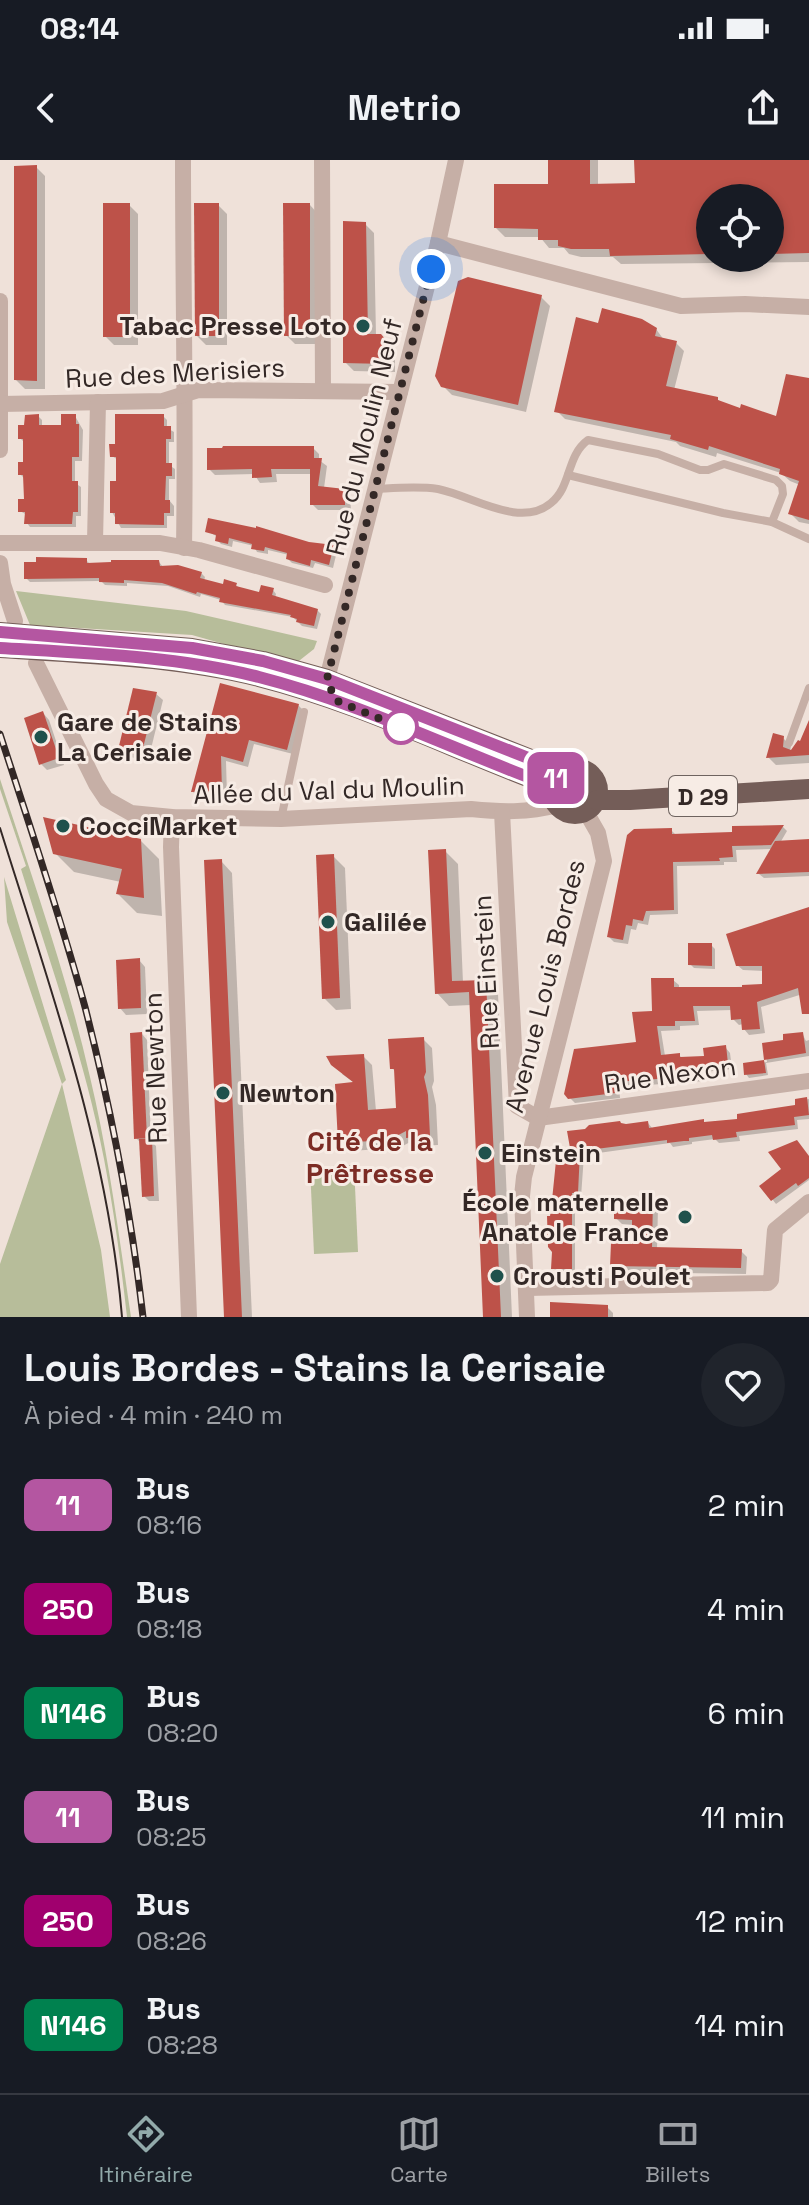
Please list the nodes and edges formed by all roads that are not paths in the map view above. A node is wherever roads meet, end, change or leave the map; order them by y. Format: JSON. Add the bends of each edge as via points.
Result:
{"nodes":[{"id":1,"x":183,"y":160,"type":"edge"},
{"id":2,"x":322,"y":160,"type":"edge"},
{"id":3,"x":456,"y":160,"type":"edge"},
{"id":4,"x":438,"y":243,"type":"junction"},
{"id":5,"x":0,"y":301,"type":"edge"},
{"id":6,"x":809,"y":307,"type":"edge"},
{"id":7,"x":323,"y":391,"type":"junction"},
{"id":8,"x":400,"y":392,"type":"junction"},
{"id":9,"x":187,"y":394,"type":"junction"},
{"id":10,"x":1,"y":399,"type":"edge"},
{"id":11,"x":98,"y":402,"type":"junction"},
{"id":12,"x":0,"y":450,"type":"edge"},
{"id":13,"x":568,"y":475,"type":"junction"},
{"id":14,"x":375,"y":489,"type":"junction"},
{"id":15,"x":772,"y":522,"type":"junction"},
{"id":16,"x":809,"y":539,"type":"edge"},
{"id":17,"x":95,"y":542,"type":"junction"},
{"id":18,"x":0,"y":543,"type":"edge"},
{"id":19,"x":184,"y":548,"type":"junction"},
{"id":20,"x":0,"y":563,"type":"edge"},
{"id":21,"x":325,"y":585,"type":"dead end"},
{"id":22,"x":8,"y":626,"type":"edge"},
{"id":23,"x":0,"y":648,"type":"edge"},
{"id":24,"x":38,"y":649,"type":"junction"},
{"id":25,"x":327,"y":679,"type":"junction"},
{"id":26,"x":809,"y":688,"type":"edge"},
{"id":27,"x":335,"y":700,"type":"junction"},
{"id":28,"x":304,"y":712,"type":"dead end"},
{"id":29,"x":789,"y":743,"type":"dead end"},
{"id":30,"x":556,"y":789,"type":"junction"},
{"id":31,"x":809,"y":789,"type":"edge"},
{"id":32,"x":592,"y":806,"type":"junction"},
{"id":33,"x":502,"y":812,"type":"junction"},
{"id":34,"x":172,"y":817,"type":"junction"},
{"id":35,"x":281,"y":819,"type":"junction"},
{"id":36,"x":809,"y":1081,"type":"edge"},
{"id":37,"x":538,"y":1118,"type":"junction"},
{"id":38,"x":809,"y":1202,"type":"edge"},
{"id":39,"x":527,"y":1288,"type":"junction"},
{"id":40,"x":189,"y":1317,"type":"edge"},
{"id":41,"x":527,"y":1317,"type":"edge"}],
"edges":[{"from":1,"to":9,"type":"street"},
{"from":2,"to":7,"type":"street"},
{"from":3,"to":4,"type":"street","name":"Rue du Moulin Neuf"},
{"from":4,"to":6,"type":"street","via":[[681,306]]},
{"from":4,"to":8,"type":"street","name":"Rue du Moulin Neuf"},
{"from":5,"to":10,"type":"street"},
{"from":7,"to":8,"type":"street","name":"Rue des Merisiers"},
{"from":7,"to":9,"type":"street","name":"Rue des Merisiers"},
{"from":8,"to":14,"type":"street","name":"Rue du Moulin Neuf"},
{"from":9,"to":11,"type":"street","name":"Rue des Merisiers","via":[[163,401]]},
{"from":9,"to":19,"type":"street"},
{"from":10,"to":11,"type":"street","name":"Rue des Merisiers"},
{"from":10,"to":12,"type":"street"},
{"from":11,"to":17,"type":"street"},
{"from":13,"to":14,"type":"lane","via":[[554,501],[535,512],[520,513],[438,489]]},
{"from":13,"to":15,"type":"lane"},
{"from":13,"to":15,"type":"lane","via":[[575,451],[588,440],[658,454],[700,470],[724,464],[782,486]]},
{"from":14,"to":25,"type":"street","name":"Rue du Moulin Neuf"},
{"from":15,"to":16,"type":"lane"},
{"from":17,"to":18,"type":"street"},
{"from":17,"to":19,"type":"street"},
{"from":19,"to":21,"type":"street"},
{"from":20,"to":22,"type":"street"},
{"from":22,"to":24,"type":"main road"},
{"from":23,"to":24,"type":"main road"},
{"from":24,"to":25,"type":"main road","via":[[192,648]]},
{"from":24,"to":27,"type":"main road","via":[[190,662]]},
{"from":24,"to":34,"type":"street","name":"Allée du Val du Moulin","via":[[106,799],[131,813]]},
{"from":25,"to":27,"type":"street"},
{"from":25,"to":30,"type":"main road","via":[[541,763]]},
{"from":26,"to":29,"type":"lane"},
{"from":27,"to":30,"type":"main road"},
{"from":28,"to":35,"type":"lane"},
{"from":30,"to":32,"type":"main road","via":[[574,814]]},
{"from":30,"to":32,"type":"main road","via":[[573,768],[588,772],[597,784]]},
{"from":30,"to":33,"type":"street","name":"Allée du Val du Moulin","via":[[540,810]]},
{"from":31,"to":32,"type":"main road","number":"D 29"},
{"from":32,"to":37,"type":"street","name":"Avenue Louis Bordes","via":[[604,861]]},
{"from":33,"to":35,"type":"street","name":"Allée du Val du Moulin"},
{"from":33,"to":37,"type":"street","name":"Rue Einstein","via":[[517,1106]]},
{"from":34,"to":35,"type":"street","name":"Allée du Val du Moulin"},
{"from":34,"to":40,"type":"street","name":"Rue Newton"},
{"from":36,"to":37,"type":"street","name":"Rue Nexon"},
{"from":37,"to":39,"type":"street","name":"Avenue Louis Bordes","via":[[522,1196]]},
{"from":38,"to":39,"type":"street","via":[[775,1230],[771,1280],[762,1284]]},
{"from":39,"to":41,"type":"street","name":"Avenue Louis Bordes"}]}
